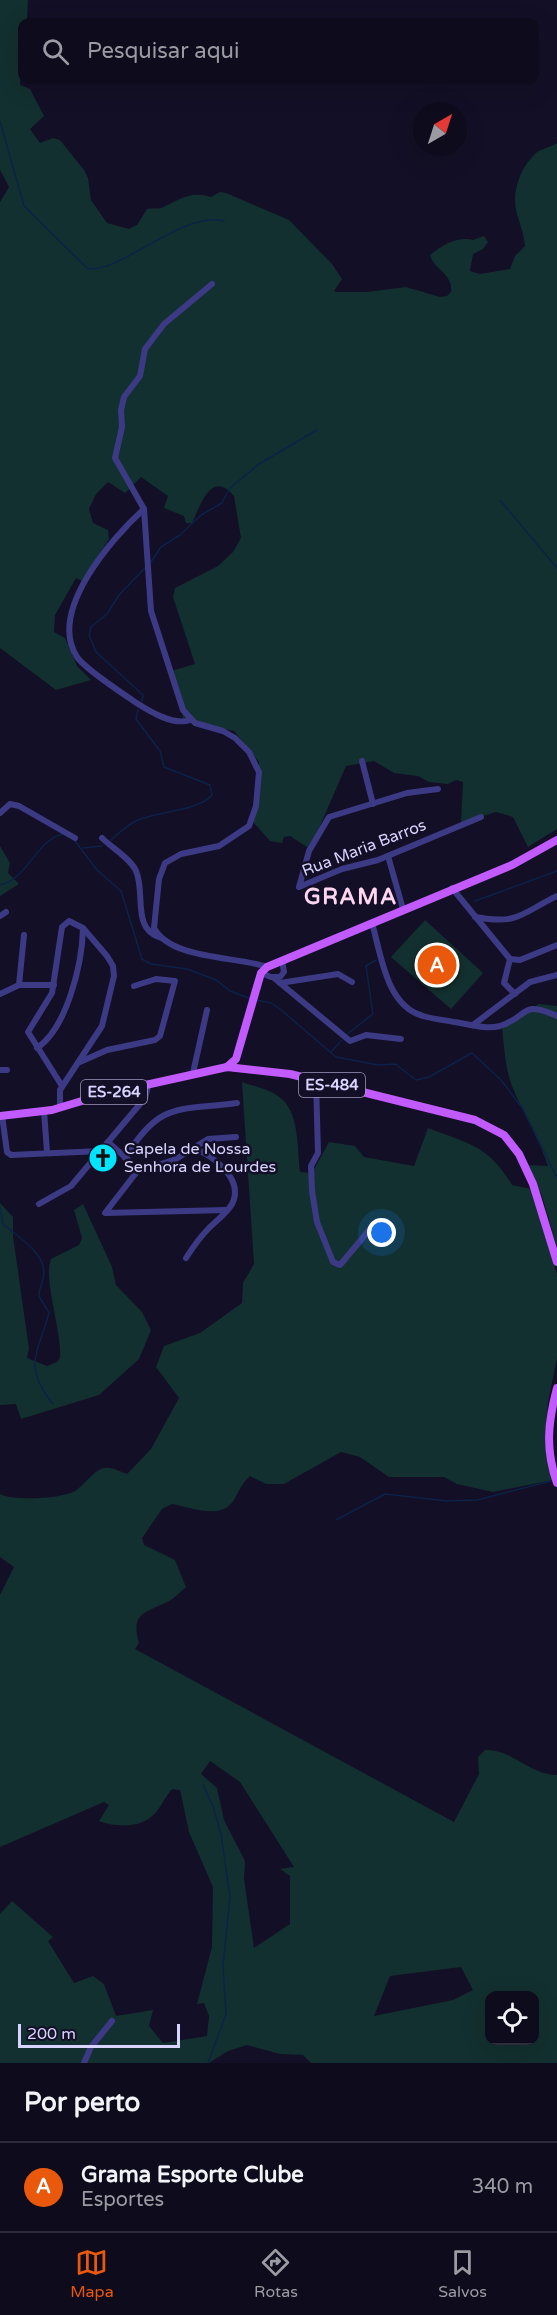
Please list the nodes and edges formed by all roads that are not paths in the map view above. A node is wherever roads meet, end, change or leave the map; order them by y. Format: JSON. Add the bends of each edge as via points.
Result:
{"nodes":[{"id":1,"x":213,"y":284,"type":"dead end"},
{"id":2,"x":144,"y":508,"type":"junction"},
{"id":3,"x":190,"y":720,"type":"junction"},
{"id":4,"x":362,"y":762,"type":"dead end"},
{"id":5,"x":438,"y":789,"type":"dead end"},
{"id":6,"x":374,"y":804,"type":"junction"},
{"id":7,"x":0,"y":813,"type":"edge"},
{"id":8,"x":481,"y":817,"type":"dead end"},
{"id":9,"x":75,"y":838,"type":"dead end"},
{"id":10,"x":102,"y":838,"type":"dead end"},
{"id":11,"x":557,"y":840,"type":"edge"},
{"id":12,"x":388,"y":856,"type":"junction"},
{"id":13,"x":452,"y":888,"type":"junction"},
{"id":14,"x":557,"y":896,"type":"edge"},
{"id":15,"x":403,"y":909,"type":"junction"},
{"id":16,"x":475,"y":917,"type":"junction"},
{"id":17,"x":372,"y":923,"type":"junction"},
{"id":18,"x":81,"y":926,"type":"junction"},
{"id":19,"x":24,"y":935,"type":"dead end"},
{"id":20,"x":163,"y":939,"type":"junction"},
{"id":21,"x":557,"y":945,"type":"edge"},
{"id":22,"x":510,"y":959,"type":"junction"},
{"id":23,"x":282,"y":960,"type":"junction"},
{"id":24,"x":264,"y":970,"type":"junction"},
{"id":25,"x":557,"y":975,"type":"edge"},
{"id":26,"x":277,"y":980,"type":"junction"},
{"id":27,"x":352,"y":982,"type":"dead end"},
{"id":28,"x":19,"y":985,"type":"junction"},
{"id":29,"x":54,"y":985,"type":"junction"},
{"id":30,"x":134,"y":986,"type":"dead end"},
{"id":31,"x":0,"y":994,"type":"edge"},
{"id":32,"x":515,"y":994,"type":"junction"},
{"id":33,"x":207,"y":1010,"type":"dead end"},
{"id":34,"x":557,"y":1016,"type":"edge"},
{"id":35,"x":473,"y":1025,"type":"junction"},
{"id":36,"x":401,"y":1039,"type":"dead end"},
{"id":37,"x":37,"y":1048,"type":"junction"},
{"id":38,"x":80,"y":1062,"type":"junction"},
{"id":39,"x":227,"y":1067,"type":"junction"},
{"id":40,"x":193,"y":1073,"type":"junction"},
{"id":41,"x":315,"y":1081,"type":"junction"},
{"id":42,"x":149,"y":1083,"type":"junction"},
{"id":43,"x":62,"y":1086,"type":"junction"},
{"id":44,"x":237,"y":1103,"type":"dead end"},
{"id":45,"x":60,"y":1108,"type":"junction"},
{"id":46,"x":44,"y":1111,"type":"junction"},
{"id":47,"x":1,"y":1115,"type":"edge"},
{"id":48,"x":236,"y":1137,"type":"dead end"},
{"id":49,"x":3,"y":1138,"type":"edge"},
{"id":50,"x":108,"y":1142,"type":"junction"},
{"id":51,"x":193,"y":1148,"type":"junction"},
{"id":52,"x":101,"y":1150,"type":"junction"},
{"id":53,"x":47,"y":1152,"type":"junction"},
{"id":54,"x":125,"y":1158,"type":"junction"},
{"id":55,"x":139,"y":1169,"type":"junction"},
{"id":56,"x":39,"y":1204,"type":"dead end"},
{"id":57,"x":227,"y":1210,"type":"junction"},
{"id":58,"x":376,"y":1222,"type":"dead end"},
{"id":59,"x":186,"y":1258,"type":"dead end"},
{"id":60,"x":557,"y":1262,"type":"edge"},
{"id":61,"x":557,"y":1388,"type":"edge"},
{"id":62,"x":557,"y":1483,"type":"edge"},
{"id":63,"x":112,"y":2021,"type":"dead end"},
{"id":64,"x":84,"y":2063,"type":"edge"}],
"edges":[{"from":1,"to":2,"type":"street","via":[[161,327],[143,353],[140,376],[124,398],[123,427],[115,458]]},
{"from":2,"to":3,"type":"street","via":[[153,622]]},
{"from":2,"to":3,"type":"street","via":[[118,532],[89,575],[73,609],[70,639],[78,659],[135,702],[172,720]]},
{"from":3,"to":20,"type":"street","via":[[230,734],[249,752],[260,775],[248,827],[219,846],[181,854],[165,863],[154,915],[154,928]]},
{"from":4,"to":6,"type":"street"},
{"from":5,"to":6,"type":"street","name":"Rua Maria Barros","via":[[407,793]]},
{"from":6,"to":12,"type":"street","name":"Rua Maria Barros","via":[[327,819],[309,851],[299,887]]},
{"from":7,"to":9,"type":"street","via":[[10,804],[19,806]]},
{"from":8,"to":12,"type":"street","name":"Rua Maria Barros"},
{"from":10,"to":20,"type":"street","via":[[136,871],[144,926],[150,934]]},
{"from":11,"to":13,"type":"main road","via":[[512,865]]},
{"from":12,"to":15,"type":"street"},
{"from":13,"to":15,"type":"main road"},
{"from":13,"to":16,"type":"street"},
{"from":14,"to":16,"type":"street","via":[[515,919],[502,922]]},
{"from":15,"to":17,"type":"main road"},
{"from":16,"to":22,"type":"street"},
{"from":17,"to":23,"type":"main road"},
{"from":17,"to":35,"type":"street","via":[[393,991],[406,1007],[421,1016]]},
{"from":18,"to":29,"type":"street","via":[[69,921],[63,924]]},
{"from":18,"to":37,"type":"street","via":[[81,961],[68,999],[53,1033]]},
{"from":18,"to":38,"type":"street","via":[[110,960],[114,974],[104,1022]]},
{"from":19,"to":28,"type":"street"},
{"from":20,"to":24,"type":"street","via":[[200,954]]},
{"from":21,"to":22,"type":"street","via":[[520,960]]},
{"from":22,"to":32,"type":"street","via":[[504,983]]},
{"from":23,"to":24,"type":"main road"},
{"from":23,"to":26,"type":"street","via":[[283,975]]},
{"from":24,"to":26,"type":"street"},
{"from":24,"to":39,"type":"main road","via":[[236,1059]]},
{"from":25,"to":32,"type":"street","via":[[530,982]]},
{"from":26,"to":27,"type":"street","via":[[338,974]]},
{"from":26,"to":36,"type":"street","via":[[350,1041],[366,1035]]},
{"from":28,"to":29,"type":"street"},
{"from":28,"to":31,"type":"street"},
{"from":29,"to":37,"type":"street","via":[[50,998],[28,1030]]},
{"from":30,"to":38,"type":"street","via":[[156,979],[175,981],[160,1037],[101,1052]]},
{"from":32,"to":35,"type":"street"},
{"from":33,"to":40,"type":"street"},
{"from":34,"to":35,"type":"street","via":[[539,1008],[524,1010],[509,1023],[493,1027]]},
{"from":37,"to":43,"type":"street"},
{"from":38,"to":43,"type":"street"},
{"from":39,"to":40,"type":"main road","number":"ES-264"},
{"from":39,"to":41,"type":"main road","number":"ES-484","via":[[291,1074]]},
{"from":40,"to":42,"type":"main road","number":"ES-264"},
{"from":41,"to":58,"type":"street","via":[[318,1153],[311,1166],[312,1191],[317,1222],[333,1262],[340,1265]]},
{"from":41,"to":60,"type":"main road","number":"ES-484","via":[[491,1126],[513,1144],[533,1184]]},
{"from":42,"to":45,"type":"main road","number":"ES-264"},
{"from":42,"to":50,"type":"street","via":[[148,1094]]},
{"from":43,"to":45,"type":"street"},
{"from":44,"to":54,"type":"street","via":[[194,1107],[158,1117]]},
{"from":45,"to":46,"type":"main road","number":"ES-264"},
{"from":46,"to":47,"type":"main road","number":"ES-264"},
{"from":46,"to":53,"type":"street"},
{"from":47,"to":49,"type":"street"},
{"from":48,"to":51,"type":"street","via":[[208,1140]]},
{"from":49,"to":53,"type":"street","via":[[10,1155]]},
{"from":50,"to":52,"type":"street"},
{"from":50,"to":54,"type":"street"},
{"from":51,"to":55,"type":"street","via":[[176,1159]]},
{"from":51,"to":57,"type":"street","via":[[220,1164],[227,1174],[234,1196]]},
{"from":52,"to":53,"type":"street"},
{"from":52,"to":56,"type":"street","via":[[71,1186]]},
{"from":54,"to":55,"type":"street"},
{"from":55,"to":57,"type":"street","via":[[105,1213]]},
{"from":57,"to":59,"type":"street","via":[[197,1240]]},
{"from":61,"to":62,"type":"main road","via":[[547,1437]]},
{"from":63,"to":64,"type":"street","via":[[91,2047]]}]}
